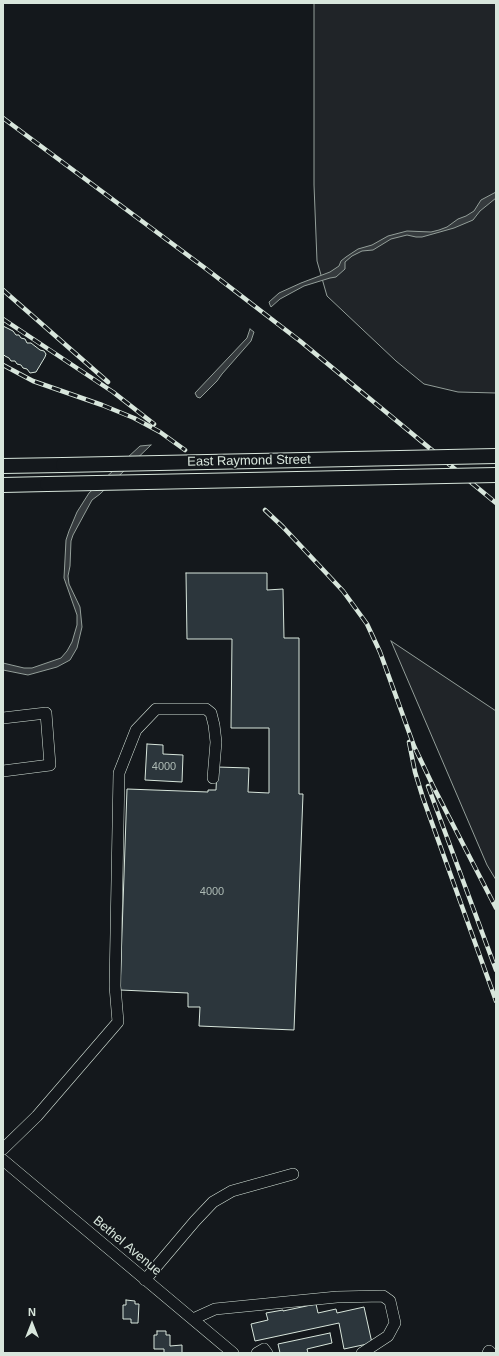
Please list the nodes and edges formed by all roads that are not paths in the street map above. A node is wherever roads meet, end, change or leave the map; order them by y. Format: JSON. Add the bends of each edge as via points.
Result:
{"nodes":[{"id":1,"x":496,"y":456,"type":"edge"},
{"id":2,"x":3,"y":466,"type":"edge"},
{"id":3,"x":496,"y":475,"type":"edge"},
{"id":4,"x":3,"y":485,"type":"edge"},
{"id":5,"x":3,"y":718,"type":"edge"},
{"id":6,"x":3,"y":771,"type":"edge"},
{"id":7,"x":213,"y":778,"type":"dead end"},
{"id":8,"x":3,"y":1149,"type":"edge"},
{"id":9,"x":3,"y":1160,"type":"edge"},
{"id":10,"x":293,"y":1174,"type":"dead end"},
{"id":11,"x":145,"y":1280,"type":"junction"},
{"id":12,"x":193,"y":1319,"type":"junction"},
{"id":13,"x":233,"y":1353,"type":"edge"},
{"id":14,"x":257,"y":1353,"type":"edge"},
{"id":15,"x":267,"y":1353,"type":"edge"},
{"id":16,"x":362,"y":1353,"type":"edge"},
{"id":17,"x":488,"y":1353,"type":"edge"},
{"id":18,"x":491,"y":1353,"type":"edge"}],
"edges":[{"from":1,"to":2,"type":"main road","name":"East Raymond Street","bridge":true},
{"from":3,"to":4,"type":"main road","name":"East Raymond Street","bridge":true},
{"from":5,"to":6,"type":"street","via":[[46,713],[50,765]]},
{"from":7,"to":8,"type":"street","via":[[216,742],[211,713],[206,709],[156,709],[136,730],[119,773],[116,986],[118,1022],[37,1116]]},
{"from":9,"to":11,"type":"street","name":"Bethel Avenue"},
{"from":10,"to":11,"type":"street","via":[[232,1191],[213,1202]]},
{"from":11,"to":12,"type":"street","name":"Bethel Avenue"},
{"from":12,"to":13,"type":"street","name":"Bethel Avenue"},
{"from":12,"to":16,"type":"street","via":[[215,1309],[337,1297],[382,1296],[390,1301],[395,1323],[388,1336]]},
{"from":14,"to":15,"type":"street","via":[[264,1350]]},
{"from":17,"to":18,"type":"street"}]}
